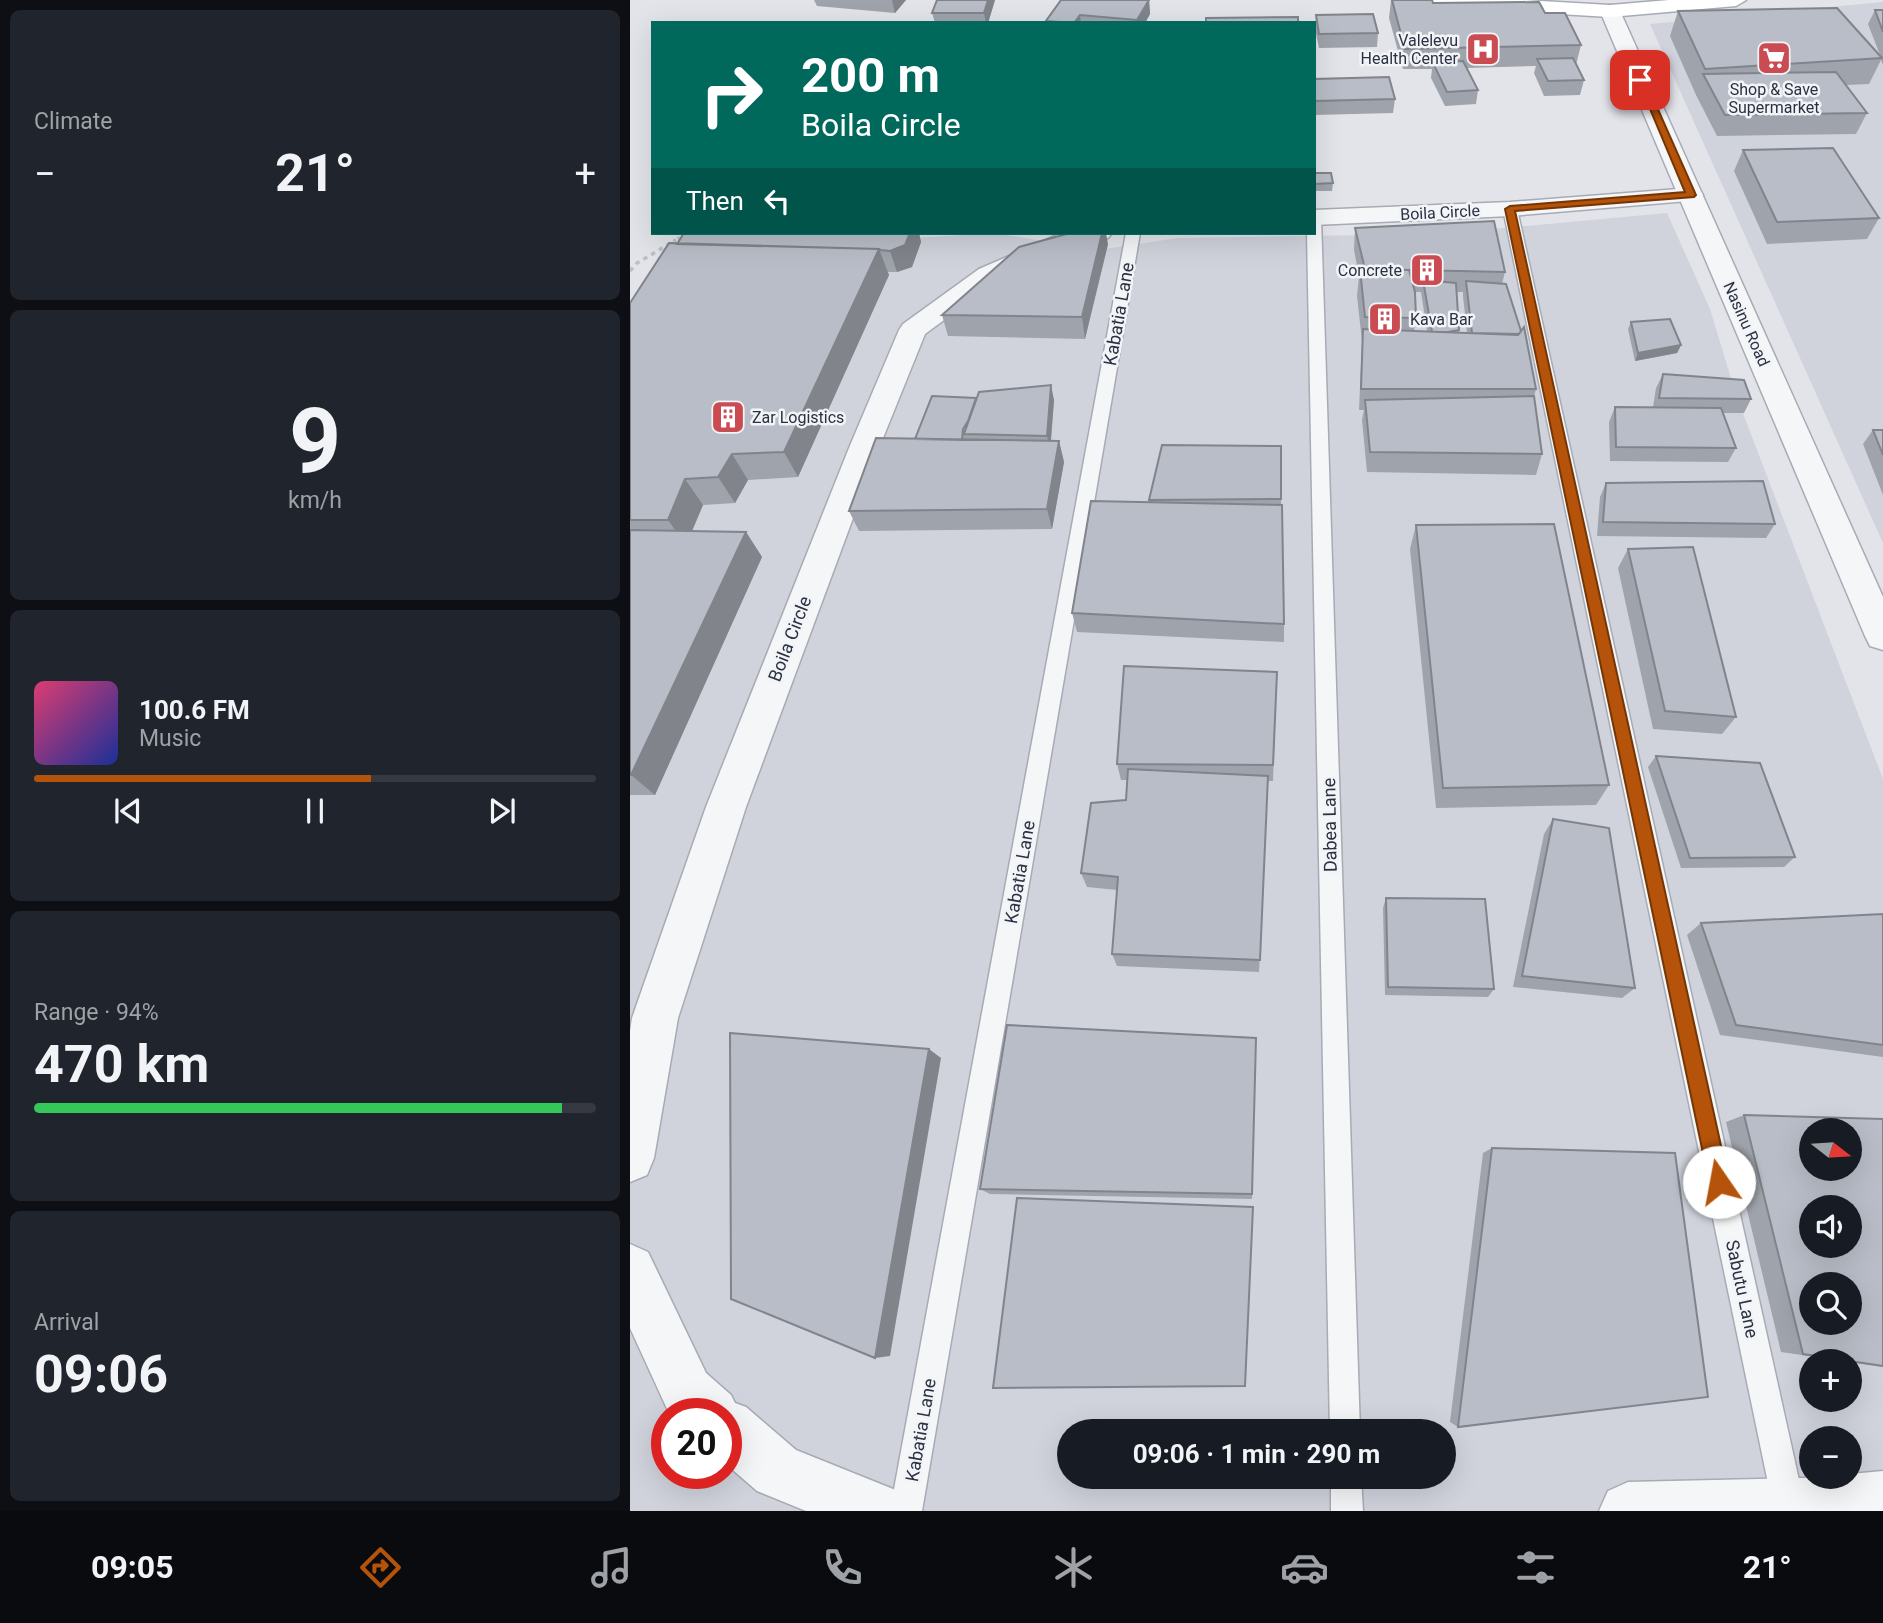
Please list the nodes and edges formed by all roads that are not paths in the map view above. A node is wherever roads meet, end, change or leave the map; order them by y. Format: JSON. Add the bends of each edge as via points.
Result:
{"nodes":[{"id":1,"x":1422,"y":0,"type":"edge"},
{"id":2,"x":1736,"y":0,"type":"edge"},
{"id":3,"x":1610,"y":12,"type":"junction"},
{"id":4,"x":1691,"y":195,"type":"junction"},
{"id":5,"x":1510,"y":209,"type":"junction"},
{"id":6,"x":1316,"y":218,"type":"edge"},
{"id":7,"x":1089,"y":235,"type":"edge"},
{"id":8,"x":1133,"y":235,"type":"edge"},
{"id":9,"x":1314,"y":235,"type":"edge"},
{"id":10,"x":1883,"y":636,"type":"edge"},
{"id":11,"x":630,"y":1158,"type":"edge"},
{"id":12,"x":630,"y":1270,"type":"edge"},
{"id":13,"x":694,"y":1398,"type":"edge"},
{"id":14,"x":1345,"y":1419,"type":"edge"},
{"id":15,"x":742,"y":1441,"type":"edge"},
{"id":16,"x":1346,"y":1489,"type":"edge"},
{"id":17,"x":1883,"y":1500,"type":"edge"},
{"id":18,"x":1789,"y":1507,"type":"junction"},
{"id":19,"x":878,"y":1511,"type":"edge"},
{"id":20,"x":906,"y":1511,"type":"edge"},
{"id":21,"x":1347,"y":1511,"type":"edge"},
{"id":22,"x":1628,"y":1511,"type":"edge"}],
"edges":[{"from":1,"to":3,"type":"main road"},
{"from":2,"to":3,"type":"main road"},
{"from":3,"to":4,"type":"street","name":"Nasinu Road"},
{"from":4,"to":5,"type":"street","name":"Boila Circle"},
{"from":4,"to":10,"type":"street","name":"Nasinu Road"},
{"from":5,"to":6,"type":"street","name":"Boila Circle"},
{"from":5,"to":18,"type":"lane","name":"Sabutu Lane"},
{"from":7,"to":11,"type":"street","name":"Boila Circle","via":[[1064,240],[988,275],[912,330],[722,820],[655,1018]]},
{"from":8,"to":20,"type":"lane","name":"Kabatia Lane"},
{"from":9,"to":14,"type":"lane","name":"Dabea Lane"},
{"from":12,"to":13,"type":"street"},
{"from":15,"to":19,"type":"street","via":[[777,1471]]},
{"from":16,"to":21,"type":"lane"},
{"from":17,"to":18,"type":"street"},
{"from":18,"to":22,"type":"street"}]}
